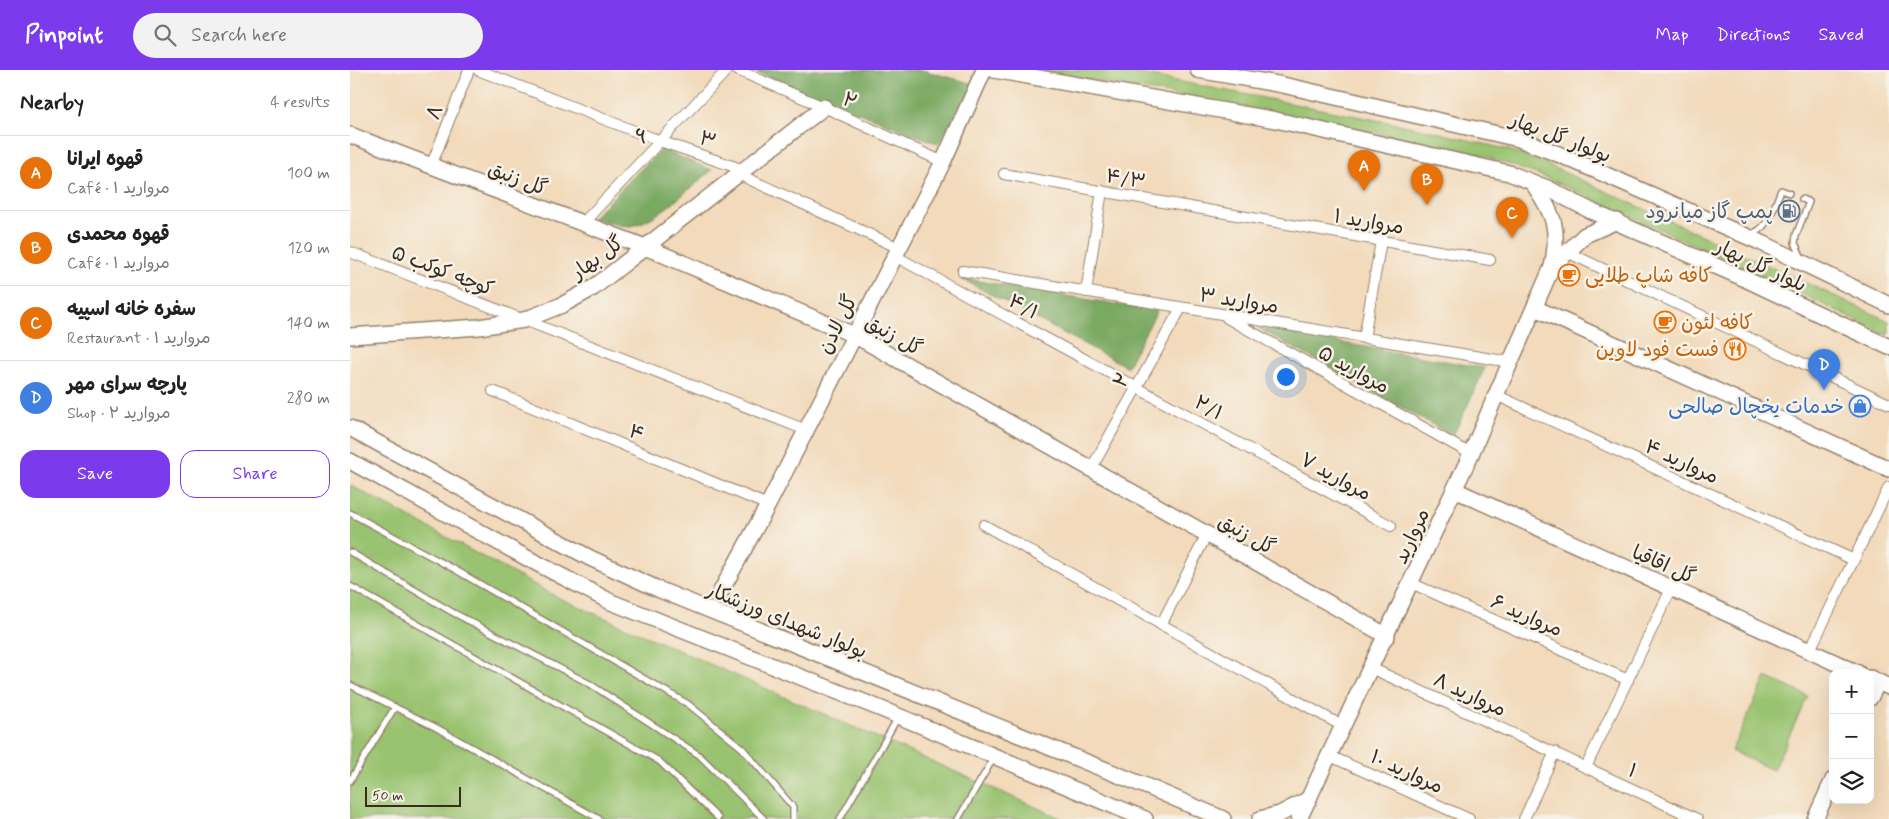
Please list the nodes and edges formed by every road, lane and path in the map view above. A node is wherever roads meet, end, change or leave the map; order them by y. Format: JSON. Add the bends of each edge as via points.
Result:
{"nodes":[{"id":1,"x":469,"y":70,"type":"edge"},
{"id":2,"x":478,"y":70,"type":"edge"},
{"id":3,"x":727,"y":70,"type":"edge"},
{"id":4,"x":737,"y":70,"type":"edge"},
{"id":5,"x":984,"y":70,"type":"edge"},
{"id":6,"x":994,"y":70,"type":"edge"},
{"id":7,"x":1198,"y":70,"type":"edge"},
{"id":8,"x":824,"y":107,"type":"junction"},
{"id":9,"x":350,"y":136,"type":"edge"},
{"id":10,"x":660,"y":141,"type":"junction"},
{"id":11,"x":943,"y":162,"type":"junction"},
{"id":12,"x":431,"y":166,"type":"junction"},
{"id":13,"x":741,"y":172,"type":"junction"},
{"id":14,"x":1004,"y":174,"type":"dead end"},
{"id":15,"x":1532,"y":182,"type":"junction"},
{"id":16,"x":1102,"y":192,"type":"junction"},
{"id":17,"x":1789,"y":193,"type":"dead end"},
{"id":18,"x":1802,"y":199,"type":"dead end"},
{"id":19,"x":1242,"y":216,"type":"joint"},
{"id":20,"x":1617,"y":221,"type":"junction"},
{"id":21,"x":582,"y":223,"type":"junction"},
{"id":22,"x":1745,"y":235,"type":"junction"},
{"id":23,"x":1381,"y":241,"type":"junction"},
{"id":24,"x":645,"y":247,"type":"junction"},
{"id":25,"x":350,"y":252,"type":"edge"},
{"id":26,"x":897,"y":252,"type":"junction"},
{"id":27,"x":1567,"y":252,"type":"junction"},
{"id":28,"x":1490,"y":260,"type":"dead end"},
{"id":29,"x":1805,"y":263,"type":"junction"},
{"id":30,"x":1552,"y":268,"type":"junction"},
{"id":31,"x":963,"y":271,"type":"dead end"},
{"id":32,"x":1086,"y":292,"type":"junction"},
{"id":33,"x":1889,"y":305,"type":"edge"},
{"id":34,"x":1181,"y":308,"type":"junction"},
{"id":35,"x":1535,"y":308,"type":"junction"},
{"id":36,"x":1220,"y":314,"type":"junction"},
{"id":37,"x":524,"y":320,"type":"junction"},
{"id":38,"x":854,"y":335,"type":"junction"},
{"id":39,"x":350,"y":336,"type":"edge"},
{"id":40,"x":1364,"y":338,"type":"junction"},
{"id":41,"x":1889,"y":347,"type":"edge"},
{"id":42,"x":1510,"y":362,"type":"junction"},
{"id":43,"x":1137,"y":387,"type":"junction"},
{"id":44,"x":493,"y":391,"type":"dead end"},
{"id":45,"x":1496,"y":395,"type":"junction"},
{"id":46,"x":1889,"y":404,"type":"edge"},
{"id":47,"x":350,"y":428,"type":"edge"},
{"id":48,"x":806,"y":430,"type":"junction"},
{"id":49,"x":1471,"y":454,"type":"junction"},
{"id":50,"x":1264,"y":457,"type":"joint"},
{"id":51,"x":350,"y":461,"type":"edge"},
{"id":52,"x":1091,"y":468,"type":"junction"},
{"id":53,"x":1889,"y":469,"type":"edge"},
{"id":54,"x":1889,"y":487,"type":"edge"},
{"id":55,"x":1454,"y":490,"type":"junction"},
{"id":56,"x":768,"y":505,"type":"junction"},
{"id":57,"x":350,"y":513,"type":"edge"},
{"id":58,"x":984,"y":525,"type":"dead end"},
{"id":59,"x":1391,"y":526,"type":"dead end"},
{"id":60,"x":1207,"y":534,"type":"junction"},
{"id":61,"x":350,"y":552,"type":"edge"},
{"id":62,"x":1854,"y":560,"type":"junction"},
{"id":63,"x":1411,"y":583,"type":"junction"},
{"id":64,"x":350,"y":586,"type":"edge"},
{"id":65,"x":1672,"y":589,"type":"junction"},
{"id":66,"x":720,"y":593,"type":"dead end"},
{"id":67,"x":1161,"y":625,"type":"junction"},
{"id":68,"x":1387,"y":636,"type":"junction"},
{"id":69,"x":1810,"y":650,"type":"junction"},
{"id":70,"x":1371,"y":668,"type":"junction"},
{"id":71,"x":1850,"y":669,"type":"edge"},
{"id":72,"x":1628,"y":680,"type":"junction"},
{"id":73,"x":350,"y":686,"type":"edge"},
{"id":74,"x":395,"y":707,"type":"junction"},
{"id":75,"x":899,"y":716,"type":"junction"},
{"id":76,"x":1344,"y":727,"type":"junction"},
{"id":77,"x":1555,"y":752,"type":"junction"},
{"id":78,"x":994,"y":756,"type":"junction"},
{"id":79,"x":1330,"y":756,"type":"junction"},
{"id":80,"x":1586,"y":767,"type":"junction"},
{"id":81,"x":350,"y":781,"type":"edge"},
{"id":82,"x":1829,"y":789,"type":"edge"},
{"id":83,"x":1309,"y":799,"type":"junction"},
{"id":84,"x":718,"y":818,"type":"dead end"},
{"id":85,"x":598,"y":819,"type":"edge"},
{"id":86,"x":764,"y":819,"type":"edge"},
{"id":87,"x":793,"y":819,"type":"edge"},
{"id":88,"x":840,"y":819,"type":"edge"},
{"id":89,"x":958,"y":819,"type":"edge"},
{"id":90,"x":1145,"y":819,"type":"edge"},
{"id":91,"x":1224,"y":819,"type":"edge"},
{"id":92,"x":1260,"y":819,"type":"edge"},
{"id":93,"x":1299,"y":819,"type":"edge"},
{"id":94,"x":1468,"y":819,"type":"edge"},
{"id":95,"x":1524,"y":819,"type":"edge"},
{"id":96,"x":1697,"y":819,"type":"edge"},
{"id":97,"x":1815,"y":819,"type":"edge"}],
"edges":[{"from":1,"to":12,"type":"street","name":"۸"},
{"from":2,"to":10,"type":"street","name":"۳"},
{"from":3,"to":10,"type":"street","name":"۶"},
{"from":4,"to":8,"type":"street"},
{"from":5,"to":11,"type":"street","name":"گل لادن"},
{"from":6,"to":15,"type":"street","via":[[1276,120],[1509,173]]},
{"from":7,"to":22,"type":"street","name":"بولوار گل بهار","via":[[1293,87],[1519,139]]},
{"from":8,"to":11,"type":"street","name":"۲"},
{"from":8,"to":13,"type":"street","name":"گل بهار"},
{"from":9,"to":12,"type":"street","name":"گل زنبق"},
{"from":10,"to":13,"type":"street","name":"۳"},
{"from":10,"to":21,"type":"street","name":"۶"},
{"from":11,"to":26,"type":"street","name":"گل لادن"},
{"from":12,"to":21,"type":"street","name":"گل زنبق"},
{"from":13,"to":24,"type":"street","name":"گل بهار"},
{"from":13,"to":26,"type":"street"},
{"from":14,"to":16,"type":"street","name":"۴/۳"},
{"from":15,"to":20,"type":"street"},
{"from":15,"to":30,"type":"street","name":"مروارید","via":[[1546,202],[1555,226],[1557,246]]},
{"from":16,"to":19,"type":"street","name":"۴/۳"},
{"from":16,"to":32,"type":"street"},
{"from":17,"to":22,"type":"lane","via":[[1781,190],[1762,228]]},
{"from":18,"to":29,"type":"lane","via":[[1809,202],[1794,243]]},
{"from":19,"to":23,"type":"street","name":"مروارید ۱"},
{"from":20,"to":27,"type":"street","name":"مروارید","via":[[1585,235]]},
{"from":20,"to":41,"type":"street","name":"بلوار گل بهار"},
{"from":21,"to":24,"type":"street","name":"گل زنبق"},
{"from":22,"to":29,"type":"street","name":"بولوار گل بهار"},
{"from":23,"to":28,"type":"street","name":"مروارید ۱"},
{"from":23,"to":40,"type":"street"},
{"from":24,"to":37,"type":"street","name":"گل بهار","via":[[593,288]]},
{"from":24,"to":38,"type":"street","name":"گل زنبق"},
{"from":25,"to":37,"type":"street","name":"کوچه کوکب ۵"},
{"from":26,"to":38,"type":"street","name":"گل لادن"},
{"from":26,"to":43,"type":"street","name":"۴/۱"},
{"from":27,"to":30,"type":"street","name":"مروارید"},
{"from":27,"to":46,"type":"street"},
{"from":29,"to":33,"type":"street","name":"بولوار گل بهار"},
{"from":30,"to":35,"type":"street","name":"مروارید"},
{"from":31,"to":32,"type":"street","name":"مروارید ۳"},
{"from":32,"to":34,"type":"street","name":"مروارید ۳"},
{"from":34,"to":36,"type":"street","name":"مروارید ۳"},
{"from":34,"to":43,"type":"street","name":"۲"},
{"from":35,"to":42,"type":"street","name":"مروارید"},
{"from":35,"to":53,"type":"street"},
{"from":36,"to":40,"type":"street","name":"مروارید ۳"},
{"from":36,"to":49,"type":"street","name":"مروارید ۵"},
{"from":37,"to":39,"type":"street","name":"گل بهار","via":[[479,327]]},
{"from":37,"to":48,"type":"street","name":"کوچه کوکب ۵"},
{"from":38,"to":48,"type":"street","name":"گل لادن"},
{"from":38,"to":52,"type":"street","name":"گل زنبق"},
{"from":40,"to":42,"type":"street","name":"مروارید ۳"},
{"from":42,"to":45,"type":"street","name":"مروارید"},
{"from":43,"to":50,"type":"street","name":"۲/۱"},
{"from":43,"to":52,"type":"street","name":"۲"},
{"from":44,"to":56,"type":"street","name":"۴"},
{"from":45,"to":49,"type":"street","name":"مروارید"},
{"from":45,"to":62,"type":"street","name":"مروارید ۴"},
{"from":47,"to":91,"type":"street","name":"بولوار شهدای ورزشکار","via":[[590,558],[660,590]]},
{"from":48,"to":56,"type":"street","name":"گل لادن"},
{"from":49,"to":55,"type":"street","name":"مروارید"},
{"from":50,"to":59,"type":"street","name":"مروارید ۷"},
{"from":51,"to":75,"type":"street","via":[[611,602]]},
{"from":52,"to":60,"type":"street","name":"گل زنبق"},
{"from":54,"to":62,"type":"street"},
{"from":55,"to":63,"type":"street","name":"مروارید"},
{"from":55,"to":65,"type":"street","name":"گل اقاقیا"},
{"from":56,"to":66,"type":"street","name":"گل لادن"},
{"from":57,"to":87,"type":"lane","via":[[688,704],[742,748],[793,807]]},
{"from":58,"to":67,"type":"street"},
{"from":60,"to":67,"type":"street"},
{"from":60,"to":68,"type":"street","name":"گل زنبق"},
{"from":61,"to":86,"type":"lane","via":[[452,612],[590,684],[699,755]]},
{"from":62,"to":69,"type":"street"},
{"from":63,"to":68,"type":"street","name":"مروارید"},
{"from":63,"to":72,"type":"street","name":"مروارید ۶"},
{"from":64,"to":84,"type":"lane","via":[[659,761]]},
{"from":65,"to":69,"type":"street","name":"گل اقاقیا"},
{"from":65,"to":72,"type":"street"},
{"from":67,"to":76,"type":"street"},
{"from":68,"to":70,"type":"street","name":"مروارید"},
{"from":69,"to":71,"type":"street","name":"گل اقاقیا"},
{"from":70,"to":76,"type":"street","name":"مروارید"},
{"from":70,"to":77,"type":"street","name":"مروارید ۸"},
{"from":72,"to":80,"type":"street"},
{"from":73,"to":74,"type":"lane"},
{"from":74,"to":81,"type":"lane"},
{"from":74,"to":85,"type":"lane"},
{"from":75,"to":78,"type":"street"},
{"from":75,"to":88,"type":"lane"},
{"from":76,"to":79,"type":"street","name":"مروارید"},
{"from":77,"to":80,"type":"street","name":"۱"},
{"from":77,"to":95,"type":"street"},
{"from":78,"to":89,"type":"lane"},
{"from":78,"to":90,"type":"street"},
{"from":79,"to":83,"type":"street","name":"مروارید"},
{"from":79,"to":94,"type":"street","name":"مروارید ۱۰"},
{"from":80,"to":96,"type":"street","name":"۱"},
{"from":82,"to":97,"type":"street"},
{"from":83,"to":92,"type":"street","via":[[1280,814]]},
{"from":83,"to":93,"type":"street","name":"مروارید"}]}
